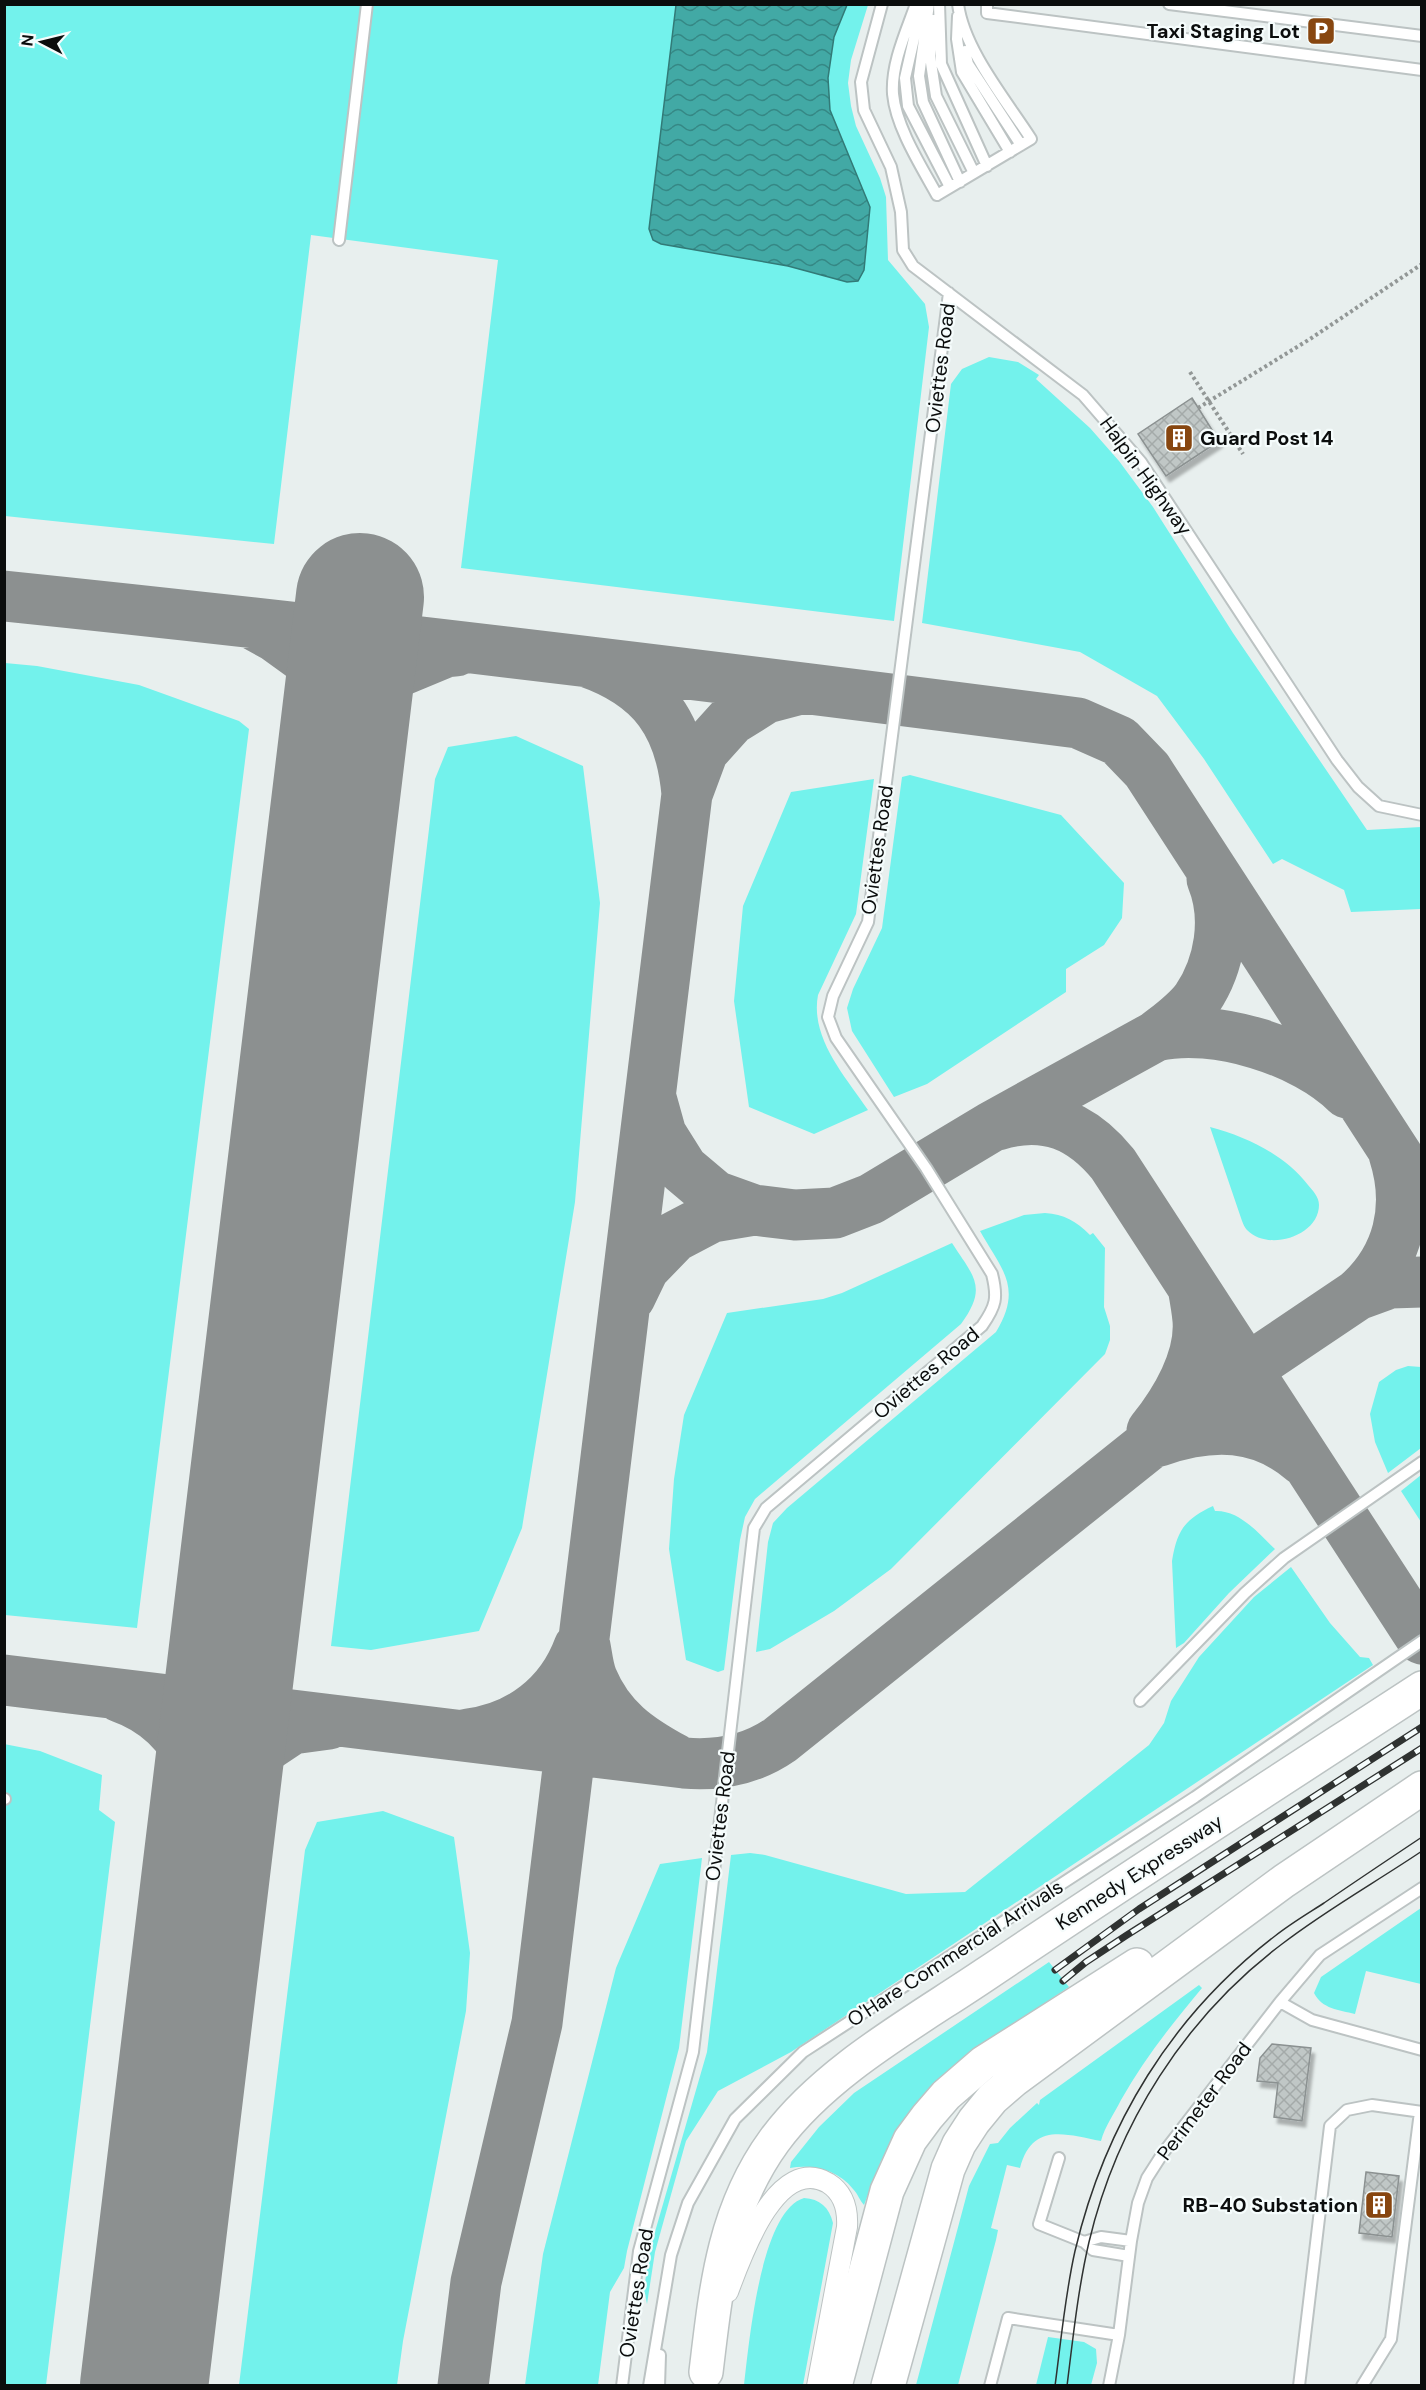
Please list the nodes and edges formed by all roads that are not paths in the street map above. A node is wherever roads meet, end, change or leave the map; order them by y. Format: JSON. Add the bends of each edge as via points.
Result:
{"nodes":[{"id":1,"x":367,"y":4,"type":"edge"},
{"id":2,"x":882,"y":4,"type":"edge"},
{"id":3,"x":916,"y":4,"type":"edge"},
{"id":4,"x":922,"y":4,"type":"edge"},
{"id":5,"x":929,"y":4,"type":"edge"},
{"id":6,"x":937,"y":4,"type":"edge"},
{"id":7,"x":987,"y":4,"type":"edge"},
{"id":8,"x":1169,"y":4,"type":"edge"},
{"id":9,"x":958,"y":5,"type":"edge"},
{"id":10,"x":1422,"y":36,"type":"edge"},
{"id":11,"x":958,"y":51,"type":"junction"},
{"id":12,"x":940,"y":53,"type":"junction"},
{"id":13,"x":1422,"y":70,"type":"edge"},
{"id":14,"x":1021,"y":145,"type":"junction"},
{"id":15,"x":1010,"y":152,"type":"junction"},
{"id":16,"x":987,"y":166,"type":"junction"},
{"id":17,"x":974,"y":173,"type":"junction"},
{"id":18,"x":955,"y":184,"type":"junction"},
{"id":19,"x":339,"y":240,"type":"dead end"},
{"id":20,"x":949,"y":293,"type":"junction"},
{"id":21,"x":1422,"y":815,"type":"edge"},
{"id":22,"x":1422,"y":1462,"type":"edge"},
{"id":23,"x":1422,"y":1641,"type":"edge"},
{"id":24,"x":1422,"y":1688,"type":"edge"},
{"id":25,"x":1140,"y":1701,"type":"dead end"},
{"id":26,"x":1422,"y":1788,"type":"edge"},
{"id":27,"x":1284,"y":1881,"type":"junction"},
{"id":28,"x":1422,"y":1888,"type":"edge"},
{"id":29,"x":1280,"y":2002,"type":"junction"},
{"id":30,"x":1422,"y":2050,"type":"edge"},
{"id":31,"x":1421,"y":2112,"type":"edge"},
{"id":32,"x":1059,"y":2158,"type":"dead end"},
{"id":33,"x":1131,"y":2241,"type":"junction"},
{"id":34,"x":1084,"y":2242,"type":"junction"},
{"id":35,"x":1129,"y":2256,"type":"junction"},
{"id":36,"x":662,"y":2304,"type":"junction"},
{"id":37,"x":1119,"y":2336,"type":"junction"},
{"id":38,"x":705,"y":2379,"type":"edge"},
{"id":39,"x":622,"y":2385,"type":"edge"},
{"id":40,"x":649,"y":2385,"type":"edge"},
{"id":41,"x":659,"y":2385,"type":"edge"},
{"id":42,"x":817,"y":2385,"type":"edge"},
{"id":43,"x":835,"y":2385,"type":"edge"},
{"id":44,"x":888,"y":2385,"type":"edge"},
{"id":45,"x":990,"y":2385,"type":"edge"},
{"id":46,"x":1109,"y":2385,"type":"edge"},
{"id":47,"x":1299,"y":2385,"type":"edge"},
{"id":48,"x":1362,"y":2385,"type":"edge"}],
"edges":[{"from":1,"to":19,"type":"lane"},
{"from":2,"to":20,"type":"lane","name":"Halpin Highway","via":[[861,82],[864,110],[891,167],[901,212],[903,250],[913,266]]},
{"from":3,"to":18,"type":"lane","via":[[896,66],[896,112],[937,195]]},
{"from":4,"to":18,"type":"lane","via":[[905,78],[908,106]]},
{"from":5,"to":18,"type":"lane","via":[[919,76],[923,102]]},
{"from":6,"to":12,"type":"lane"},
{"from":6,"to":17,"type":"lane","via":[[930,56],[936,96]]},
{"from":7,"to":13,"type":"lane","via":[[987,13]]},
{"from":8,"to":10,"type":"lane"},
{"from":9,"to":11,"type":"lane"},
{"from":9,"to":14,"type":"lane","via":[[968,64]]},
{"from":9,"to":14,"type":"lane","via":[[976,57],[1031,139]]},
{"from":11,"to":12,"type":"lane"},
{"from":11,"to":15,"type":"lane","via":[[962,72]]},
{"from":12,"to":16,"type":"lane","via":[[951,89]]},
{"from":14,"to":15,"type":"lane"},
{"from":15,"to":16,"type":"lane"},
{"from":16,"to":17,"type":"lane"},
{"from":17,"to":18,"type":"lane"},
{"from":20,"to":21,"type":"lane","name":"Halpin Highway","via":[[1083,395],[1111,425],[1141,462],[1358,787],[1378,806]]},
{"from":20,"to":39,"type":"lane","name":"Oviettes Road","via":[[868,922],[833,996],[828,1017],[836,1038],[926,1168],[992,1274],[997,1294],[993,1311],[982,1326],[766,1508],[754,1528],[693,2052],[639,2251]]},
{"from":22,"to":25,"type":"lane","via":[[1284,1558]]},
{"from":23,"to":36,"type":"lane","name":"O'Hare Commercial Arrivals","via":[[1195,1797],[802,2052],[735,2120],[688,2203],[670,2255]]},
{"from":24,"to":38,"type":"highway","name":"Kennedy Expressway","via":[[858,2060],[802,2107],[774,2140],[748,2182],[731,2225],[718,2275]]},
{"from":26,"to":27,"type":"highway"},
{"from":27,"to":43,"type":"highway","via":[[1120,1975],[983,2063],[946,2095],[910,2140],[887,2191]]},
{"from":27,"to":44,"type":"highway","via":[[1014,2080],[974,2121],[948,2169]]},
{"from":28,"to":29,"type":"lane","name":"Perimeter Road","via":[[1320,1955]]},
{"from":29,"to":30,"type":"lane","via":[[1312,2020]]},
{"from":29,"to":33,"type":"lane","name":"Perimeter Road","via":[[1163,2153],[1144,2186]]},
{"from":31,"to":47,"type":"lane","via":[[1372,2105],[1347,2109],[1330,2126]]},
{"from":31,"to":48,"type":"lane","via":[[1391,2339]]},
{"from":32,"to":34,"type":"lane","via":[[1039,2224]]},
{"from":33,"to":34,"type":"lane","via":[[1101,2237]]},
{"from":33,"to":35,"type":"lane","name":"Perimeter Road"},
{"from":34,"to":35,"type":"lane","via":[[1093,2250]]},
{"from":35,"to":37,"type":"lane","name":"Perimeter Road"},
{"from":36,"to":40,"type":"lane","name":"O'Hare Commercial Arrivals"},
{"from":36,"to":41,"type":"lane"},
{"from":37,"to":45,"type":"lane","via":[[1008,2318]]},
{"from":37,"to":46,"type":"lane","name":"Perimeter Road"},
{"from":38,"to":42,"type":"street","via":[[722,2308],[756,2228],[783,2189],[811,2177],[836,2190],[848,2213]]}]}
